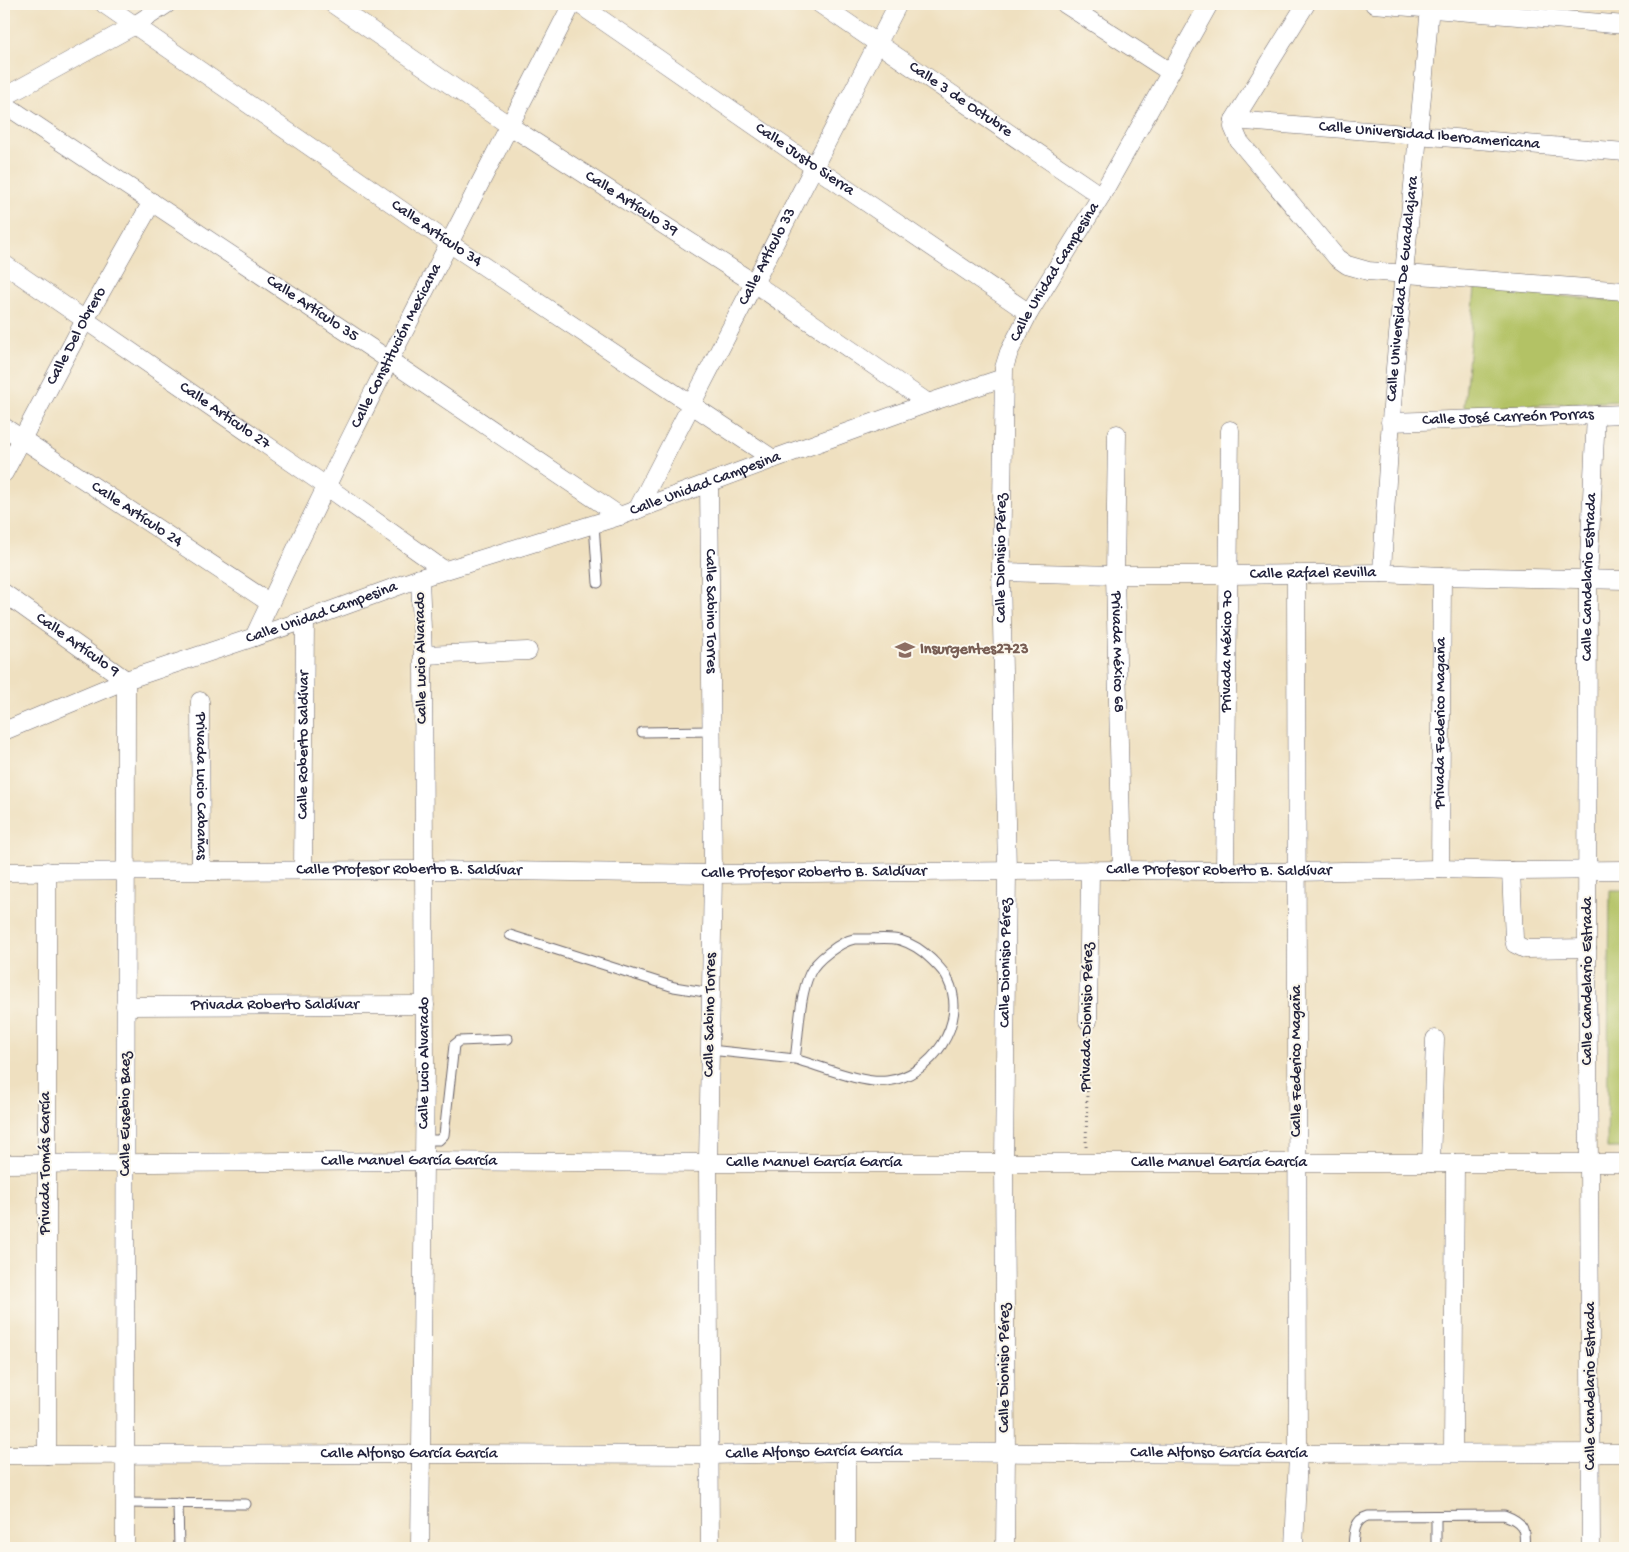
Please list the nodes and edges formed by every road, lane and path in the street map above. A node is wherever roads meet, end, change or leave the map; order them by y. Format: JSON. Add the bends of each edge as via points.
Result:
{"nodes":[{"id":1,"x":104,"y":4,"type":"edge"},
{"id":2,"x":167,"y":4,"type":"edge"},
{"id":3,"x":333,"y":4,"type":"edge"},
{"id":4,"x":572,"y":4,"type":"edge"},
{"id":5,"x":579,"y":4,"type":"edge"},
{"id":6,"x":820,"y":4,"type":"edge"},
{"id":7,"x":898,"y":4,"type":"edge"},
{"id":8,"x":1065,"y":4,"type":"edge"},
{"id":9,"x":1209,"y":4,"type":"edge"},
{"id":10,"x":1306,"y":4,"type":"edge"},
{"id":11,"x":1374,"y":4,"type":"edge"},
{"id":12,"x":1430,"y":6,"type":"edge"},
{"id":13,"x":136,"y":25,"type":"junction"},
{"id":14,"x":1625,"y":25,"type":"edge"},
{"id":15,"x":878,"y":43,"type":"junction"},
{"id":16,"x":1170,"y":72,"type":"junction"},
{"id":17,"x":4,"y":97,"type":"edge"},
{"id":18,"x":4,"y":104,"type":"edge"},
{"id":19,"x":1234,"y":120,"type":"junction"},
{"id":20,"x":510,"y":126,"type":"junction"},
{"id":21,"x":1419,"y":135,"type":"junction"},
{"id":22,"x":1625,"y":152,"type":"edge"},
{"id":23,"x":813,"y":166,"type":"junction"},
{"id":24,"x":1101,"y":196,"type":"junction"},
{"id":25,"x":152,"y":202,"type":"junction"},
{"id":26,"x":449,"y":243,"type":"junction"},
{"id":27,"x":4,"y":264,"type":"edge"},
{"id":28,"x":1404,"y":274,"type":"junction"},
{"id":29,"x":754,"y":283,"type":"junction"},
{"id":30,"x":1625,"y":291,"type":"edge"},
{"id":31,"x":1029,"y":313,"type":"junction"},
{"id":32,"x":85,"y":320,"type":"junction"},
{"id":33,"x":389,"y":360,"type":"junction"},
{"id":34,"x":1003,"y":378,"type":"junction"},
{"id":35,"x":928,"y":403,"type":"junction"},
{"id":36,"x":691,"y":404,"type":"junction"},
{"id":37,"x":1625,"y":414,"type":"edge"},
{"id":38,"x":1596,"y":415,"type":"junction"},
{"id":39,"x":1390,"y":422,"type":"junction"},
{"id":40,"x":4,"y":427,"type":"edge"},
{"id":41,"x":1230,"y":430,"type":"dead end"},
{"id":42,"x":1117,"y":434,"type":"dead end"},
{"id":43,"x":21,"y":439,"type":"junction"},
{"id":44,"x":773,"y":459,"type":"junction"},
{"id":45,"x":4,"y":473,"type":"edge"},
{"id":46,"x":709,"y":483,"type":"junction"},
{"id":47,"x":326,"y":486,"type":"junction"},
{"id":48,"x":629,"y":513,"type":"junction"},
{"id":49,"x":594,"y":524,"type":"junction"},
{"id":50,"x":444,"y":570,"type":"junction"},
{"id":51,"x":1001,"y":572,"type":"junction"},
{"id":52,"x":1296,"y":574,"type":"junction"},
{"id":53,"x":1382,"y":574,"type":"junction"},
{"id":54,"x":1114,"y":575,"type":"junction"},
{"id":55,"x":1229,"y":576,"type":"junction"},
{"id":56,"x":1442,"y":576,"type":"junction"},
{"id":57,"x":420,"y":578,"type":"junction"},
{"id":58,"x":1588,"y":580,"type":"junction"},
{"id":59,"x":1625,"y":580,"type":"edge"},
{"id":60,"x":598,"y":584,"type":"dead end"},
{"id":61,"x":4,"y":593,"type":"edge"},
{"id":62,"x":270,"y":603,"type":"junction"},
{"id":63,"x":305,"y":620,"type":"junction"},
{"id":64,"x":254,"y":637,"type":"junction"},
{"id":65,"x":528,"y":651,"type":"dead end"},
{"id":66,"x":424,"y":655,"type":"junction"},
{"id":67,"x":126,"y":680,"type":"junction"},
{"id":68,"x":200,"y":701,"type":"dead end"},
{"id":69,"x":4,"y":731,"type":"edge"},
{"id":70,"x":712,"y":731,"type":"junction"},
{"id":71,"x":642,"y":732,"type":"dead end"},
{"id":72,"x":1440,"y":869,"type":"junction"},
{"id":73,"x":201,"y":870,"type":"junction"},
{"id":74,"x":303,"y":870,"type":"junction"},
{"id":75,"x":424,"y":870,"type":"junction"},
{"id":76,"x":1090,"y":870,"type":"junction"},
{"id":77,"x":1122,"y":870,"type":"junction"},
{"id":78,"x":1587,"y":870,"type":"junction"},
{"id":79,"x":1625,"y":870,"type":"edge"},
{"id":80,"x":47,"y":871,"type":"junction"},
{"id":81,"x":1006,"y":871,"type":"junction"},
{"id":82,"x":1225,"y":871,"type":"junction"},
{"id":83,"x":4,"y":872,"type":"edge"},
{"id":84,"x":125,"y":872,"type":"junction"},
{"id":85,"x":1296,"y":872,"type":"junction"},
{"id":86,"x":1511,"y":872,"type":"junction"},
{"id":87,"x":713,"y":874,"type":"junction"},
{"id":88,"x":510,"y":935,"type":"dead end"},
{"id":89,"x":1586,"y":948,"type":"junction"},
{"id":90,"x":711,"y":993,"type":"junction"},
{"id":91,"x":424,"y":1005,"type":"junction"},
{"id":92,"x":125,"y":1006,"type":"junction"},
{"id":93,"x":1088,"y":1020,"type":"joint"},
{"id":94,"x":508,"y":1039,"type":"dead end"},
{"id":95,"x":1435,"y":1039,"type":"dead end"},
{"id":96,"x":710,"y":1050,"type":"junction"},
{"id":97,"x":795,"y":1059,"type":"junction"},
{"id":98,"x":424,"y":1140,"type":"junction"},
{"id":99,"x":424,"y":1161,"type":"junction"},
{"id":100,"x":1298,"y":1162,"type":"junction"},
{"id":101,"x":126,"y":1163,"type":"junction"},
{"id":102,"x":708,"y":1163,"type":"junction"},
{"id":103,"x":1004,"y":1163,"type":"junction"},
{"id":104,"x":1086,"y":1163,"type":"junction"},
{"id":105,"x":1431,"y":1163,"type":"junction"},
{"id":106,"x":1455,"y":1163,"type":"junction"},
{"id":107,"x":1590,"y":1163,"type":"junction"},
{"id":108,"x":1625,"y":1163,"type":"edge"},
{"id":109,"x":4,"y":1164,"type":"edge"},
{"id":110,"x":46,"y":1164,"type":"junction"},
{"id":111,"x":846,"y":1452,"type":"junction"},
{"id":112,"x":1006,"y":1452,"type":"junction"},
{"id":113,"x":1453,"y":1453,"type":"junction"},
{"id":114,"x":1591,"y":1453,"type":"junction"},
{"id":115,"x":1625,"y":1453,"type":"edge"},
{"id":116,"x":125,"y":1454,"type":"junction"},
{"id":117,"x":420,"y":1454,"type":"junction"},
{"id":118,"x":1298,"y":1454,"type":"junction"},
{"id":119,"x":47,"y":1455,"type":"junction"},
{"id":120,"x":709,"y":1455,"type":"junction"},
{"id":121,"x":4,"y":1456,"type":"edge"},
{"id":122,"x":125,"y":1503,"type":"junction"},
{"id":123,"x":178,"y":1503,"type":"junction"},
{"id":124,"x":246,"y":1504,"type":"dead end"},
{"id":125,"x":1436,"y":1516,"type":"junction"},
{"id":126,"x":125,"y":1548,"type":"edge"},
{"id":127,"x":179,"y":1548,"type":"edge"},
{"id":128,"x":420,"y":1548,"type":"edge"},
{"id":129,"x":710,"y":1548,"type":"edge"},
{"id":130,"x":846,"y":1548,"type":"edge"},
{"id":131,"x":1005,"y":1548,"type":"edge"},
{"id":132,"x":1294,"y":1548,"type":"edge"},
{"id":133,"x":1354,"y":1548,"type":"edge"},
{"id":134,"x":1436,"y":1548,"type":"edge"},
{"id":135,"x":1524,"y":1548,"type":"edge"},
{"id":136,"x":1591,"y":1548,"type":"edge"}],
"edges":[{"from":1,"to":13,"type":"street","name":"Calle Artículo 34"},
{"from":2,"to":13,"type":"street"},
{"from":3,"to":20,"type":"street","name":"Calle Artículo 39"},
{"from":4,"to":20,"type":"street","name":"Calle Constitución Mexicana"},
{"from":5,"to":23,"type":"street","name":"Calle Justo Sierra"},
{"from":6,"to":15,"type":"street","name":"Calle 3 de Octubre"},
{"from":7,"to":15,"type":"street","name":"Calle Artículo 33"},
{"from":8,"to":16,"type":"street"},
{"from":9,"to":16,"type":"street","name":"Calle Unidad Campesina"},
{"from":10,"to":19,"type":"street"},
{"from":11,"to":12,"type":"street"},
{"from":12,"to":14,"type":"street"},
{"from":12,"to":21,"type":"street","name":"Calle Universidad De Guadalajara"},
{"from":13,"to":17,"type":"street"},
{"from":13,"to":26,"type":"street","name":"Calle Artículo 34"},
{"from":15,"to":23,"type":"street","name":"Calle Artículo 33"},
{"from":15,"to":24,"type":"street","name":"Calle 3 de Octubre"},
{"from":16,"to":24,"type":"street","name":"Calle Unidad Campesina"},
{"from":18,"to":25,"type":"street","name":"Calle Artículo 35"},
{"from":19,"to":21,"type":"street","name":"Calle Universidad Iberoamericana"},
{"from":19,"to":28,"type":"street","via":[[1239,141],[1338,258],[1356,269]]},
{"from":20,"to":26,"type":"street","name":"Calle Constitución Mexicana"},
{"from":20,"to":29,"type":"street","name":"Calle Artículo 39"},
{"from":21,"to":22,"type":"street","name":"Calle Universidad Iberoamericana"},
{"from":21,"to":28,"type":"street","name":"Calle Universidad De Guadalajara"},
{"from":23,"to":29,"type":"street","name":"Calle Artículo 33"},
{"from":23,"to":31,"type":"street","name":"Calle Justo Sierra"},
{"from":24,"to":31,"type":"street","name":"Calle Unidad Campesina"},
{"from":25,"to":32,"type":"street","name":"Calle Del Obrero"},
{"from":25,"to":33,"type":"street","name":"Calle Artículo 35"},
{"from":26,"to":33,"type":"street","name":"Calle Constitución Mexicana"},
{"from":26,"to":36,"type":"street","name":"Calle Artículo 34"},
{"from":27,"to":32,"type":"street","name":"Calle Artículo 27"},
{"from":28,"to":30,"type":"street"},
{"from":28,"to":39,"type":"street","name":"Calle Universidad De Guadalajara"},
{"from":29,"to":35,"type":"street","name":"Calle Artículo 39"},
{"from":29,"to":36,"type":"street","name":"Calle Artículo 33"},
{"from":31,"to":34,"type":"street","name":"Calle Unidad Campesina","via":[[1006,359]]},
{"from":32,"to":43,"type":"street","name":"Calle Del Obrero"},
{"from":32,"to":47,"type":"street","name":"Calle Artículo 27"},
{"from":33,"to":47,"type":"street","name":"Calle Constitución Mexicana"},
{"from":33,"to":48,"type":"street","name":"Calle Artículo 35"},
{"from":34,"to":35,"type":"street","name":"Calle Unidad Campesina"},
{"from":34,"to":51,"type":"street","name":"Calle Dionisio Pérez"},
{"from":35,"to":44,"type":"street","name":"Calle Unidad Campesina"},
{"from":36,"to":44,"type":"street","name":"Calle Artículo 34"},
{"from":36,"to":48,"type":"street","name":"Calle Artículo 33"},
{"from":37,"to":38,"type":"street","name":"Calle José Carreón Porras"},
{"from":38,"to":39,"type":"street","name":"Calle José Carreón Porras"},
{"from":38,"to":58,"type":"street","name":"Calle Candelario Estrada"},
{"from":39,"to":53,"type":"street","name":"Calle Universidad De Guadalajara"},
{"from":40,"to":43,"type":"street","name":"Calle Artículo 24"},
{"from":41,"to":55,"type":"street","name":"Privada México 70"},
{"from":42,"to":54,"type":"street","name":"Privada México 68"},
{"from":43,"to":45,"type":"street","name":"Calle Del Obrero"},
{"from":43,"to":62,"type":"street","name":"Calle Artículo 24"},
{"from":44,"to":46,"type":"street","name":"Calle Unidad Campesina"},
{"from":46,"to":48,"type":"street","name":"Calle Unidad Campesina"},
{"from":46,"to":70,"type":"street","name":"Calle Sabino Torres"},
{"from":47,"to":50,"type":"street","name":"Calle Artículo 27"},
{"from":47,"to":62,"type":"street","name":"Calle Constitución Mexicana"},
{"from":48,"to":49,"type":"street","name":"Calle Unidad Campesina"},
{"from":49,"to":50,"type":"street","name":"Calle Unidad Campesina"},
{"from":49,"to":60,"type":"lane"},
{"from":50,"to":57,"type":"street","name":"Calle Unidad Campesina"},
{"from":51,"to":54,"type":"street","name":"Calle Rafael Revilla"},
{"from":51,"to":81,"type":"street","name":"Calle Dionisio Pérez"},
{"from":52,"to":53,"type":"street","name":"Calle Rafael Revilla"},
{"from":52,"to":55,"type":"street","name":"Calle Rafael Revilla"},
{"from":52,"to":85,"type":"street","name":"Calle Federico Magaña"},
{"from":53,"to":56,"type":"street","name":"Calle Rafael Revilla"},
{"from":54,"to":55,"type":"street","name":"Calle Rafael Revilla"},
{"from":54,"to":77,"type":"street","name":"Privada México 68"},
{"from":55,"to":82,"type":"street","name":"Privada México 70"},
{"from":56,"to":58,"type":"street","name":"Calle Rafael Revilla"},
{"from":56,"to":72,"type":"street","name":"Privada Federico Magaña"},
{"from":57,"to":63,"type":"street","name":"Calle Unidad Campesina"},
{"from":57,"to":66,"type":"street","name":"Calle Lucio Alvarado"},
{"from":58,"to":59,"type":"street","name":"Calle Rafael Revilla"},
{"from":58,"to":78,"type":"street","name":"Calle Candelario Estrada"},
{"from":61,"to":67,"type":"street","name":"Calle Artículo 9"},
{"from":62,"to":64,"type":"street","name":"Calle Constitución Mexicana"},
{"from":63,"to":64,"type":"street","name":"Calle Unidad Campesina"},
{"from":63,"to":74,"type":"street","name":"Calle Roberto Saldívar"},
{"from":64,"to":67,"type":"street","name":"Calle Unidad Campesina"},
{"from":65,"to":66,"type":"street"},
{"from":66,"to":75,"type":"street","name":"Calle Lucio Alvarado"},
{"from":67,"to":69,"type":"street","name":"Calle Unidad Campesina"},
{"from":67,"to":84,"type":"street","name":"Calle Eusebio Baez"},
{"from":68,"to":73,"type":"street","name":"Privada Lucio Cabañas"},
{"from":70,"to":71,"type":"lane"},
{"from":70,"to":87,"type":"street","name":"Calle Sabino Torres"},
{"from":72,"to":85,"type":"street","name":"Calle Profesor Roberto B. Saldívar"},
{"from":72,"to":86,"type":"street","name":"Calle Profesor Roberto B. Saldívar"},
{"from":73,"to":74,"type":"street","name":"Calle Profesor Roberto B. Saldívar"},
{"from":73,"to":84,"type":"street","name":"Calle Profesor Roberto B. Saldívar"},
{"from":74,"to":75,"type":"street","name":"Calle Profesor Roberto B. Saldívar"},
{"from":75,"to":87,"type":"street","name":"Calle Profesor Roberto B. Saldívar"},
{"from":75,"to":91,"type":"street","name":"Calle Lucio Alvarado"},
{"from":76,"to":77,"type":"street","name":"Calle Profesor Roberto B. Saldívar"},
{"from":76,"to":81,"type":"street","name":"Calle Profesor Roberto B. Saldívar"},
{"from":76,"to":93,"type":"street","name":"Privada Dionisio Pérez"},
{"from":77,"to":82,"type":"street","name":"Calle Profesor Roberto B. Saldívar"},
{"from":78,"to":79,"type":"street","name":"Calle Profesor Roberto B. Saldívar"},
{"from":78,"to":86,"type":"street","name":"Calle Profesor Roberto B. Saldívar"},
{"from":78,"to":89,"type":"street","name":"Calle Candelario Estrada"},
{"from":80,"to":83,"type":"street","name":"Calle Profesor Roberto B. Saldívar"},
{"from":80,"to":84,"type":"street","name":"Calle Profesor Roberto B. Saldívar"},
{"from":80,"to":110,"type":"street","name":"Privada Tomás García"},
{"from":81,"to":87,"type":"street","name":"Calle Profesor Roberto B. Saldívar"},
{"from":81,"to":103,"type":"street","name":"Calle Dionisio Pérez"},
{"from":82,"to":85,"type":"street","name":"Calle Profesor Roberto B. Saldívar"},
{"from":84,"to":92,"type":"street","name":"Calle Eusebio Baez"},
{"from":85,"to":100,"type":"street","name":"Calle Federico Magaña"},
{"from":86,"to":89,"type":"street","via":[[1515,944],[1525,949]]},
{"from":87,"to":90,"type":"street","name":"Calle Sabino Torres"},
{"from":88,"to":90,"type":"lane","via":[[674,987]]},
{"from":89,"to":107,"type":"street","name":"Calle Candelario Estrada"},
{"from":90,"to":96,"type":"street","name":"Calle Sabino Torres"},
{"from":91,"to":92,"type":"street","name":"Privada Roberto Saldívar"},
{"from":91,"to":98,"type":"street","name":"Calle Lucio Alvarado"},
{"from":92,"to":101,"type":"street","name":"Calle Eusebio Baez"},
{"from":93,"to":104,"type":"path","name":"Privada Dionisio Pérez"},
{"from":94,"to":98,"type":"lane","via":[[456,1043],[444,1135],[439,1140]]},
{"from":95,"to":105,"type":"street"},
{"from":96,"to":97,"type":"lane"},
{"from":96,"to":102,"type":"street","name":"Calle Sabino Torres"},
{"from":97,"to":97,"type":"lane","via":[[863,1079],[886,1081],[906,1077],[929,1062],[946,1039],[953,1020],[953,998],[948,979],[920,948],[898,940],[854,939],[840,944],[811,971],[805,985]]},
{"from":98,"to":99,"type":"street","name":"Calle Lucio Alvarado"},
{"from":99,"to":101,"type":"street","name":"Calle Manuel García García"},
{"from":99,"to":102,"type":"street","name":"Calle Manuel García García"},
{"from":99,"to":117,"type":"street","name":"Calle Lucio Alvarado"},
{"from":100,"to":104,"type":"street","name":"Calle Manuel García García"},
{"from":100,"to":105,"type":"street","name":"Calle Manuel García García"},
{"from":100,"to":118,"type":"street","name":"Calle Federico Magaña"},
{"from":101,"to":110,"type":"street","name":"Calle Manuel García García"},
{"from":101,"to":116,"type":"street","name":"Calle Eusebio Baez"},
{"from":102,"to":103,"type":"street","name":"Calle Manuel García García"},
{"from":102,"to":120,"type":"street","name":"Calle Sabino Torres"},
{"from":103,"to":104,"type":"street","name":"Calle Manuel García García"},
{"from":103,"to":112,"type":"street","name":"Calle Dionisio Pérez"},
{"from":105,"to":106,"type":"street","name":"Calle Manuel García García"},
{"from":106,"to":107,"type":"street","name":"Calle Manuel García García"},
{"from":106,"to":113,"type":"street"},
{"from":107,"to":108,"type":"street","name":"Calle Manuel García García"},
{"from":107,"to":114,"type":"street","name":"Calle Candelario Estrada"},
{"from":109,"to":110,"type":"street","name":"Calle Manuel García García"},
{"from":110,"to":119,"type":"street","name":"Privada Tomás García"},
{"from":111,"to":112,"type":"street","name":"Calle Alfonso García García"},
{"from":111,"to":120,"type":"street","name":"Calle Alfonso García García"},
{"from":111,"to":130,"type":"street"},
{"from":112,"to":118,"type":"street","name":"Calle Alfonso García García"},
{"from":112,"to":131,"type":"street","name":"Calle Dionisio Pérez"},
{"from":113,"to":114,"type":"street","name":"Calle Alfonso García García"},
{"from":113,"to":118,"type":"street","name":"Calle Alfonso García García"},
{"from":114,"to":115,"type":"street","name":"Calle Alfonso García García"},
{"from":114,"to":136,"type":"street","name":"Calle Candelario Estrada"},
{"from":116,"to":117,"type":"street","name":"Calle Alfonso García García"},
{"from":116,"to":119,"type":"street","name":"Calle Alfonso García García"},
{"from":116,"to":122,"type":"street","name":"Calle Eusebio Baez"},
{"from":117,"to":120,"type":"street","name":"Calle Alfonso García García"},
{"from":117,"to":128,"type":"street","name":"Calle Lucio Alvarado"},
{"from":118,"to":132,"type":"street","name":"Calle Federico Magaña"},
{"from":119,"to":121,"type":"street","name":"Calle Alfonso García García"},
{"from":120,"to":129,"type":"street","name":"Calle Sabino Torres"},
{"from":122,"to":123,"type":"lane"},
{"from":122,"to":126,"type":"street","name":"Calle Eusebio Baez"},
{"from":123,"to":124,"type":"lane"},
{"from":123,"to":127,"type":"lane"},
{"from":125,"to":133,"type":"lane","via":[[1361,1518],[1354,1530]]},
{"from":125,"to":134,"type":"lane"},
{"from":125,"to":135,"type":"lane","via":[[1504,1515],[1522,1525]]}]}
